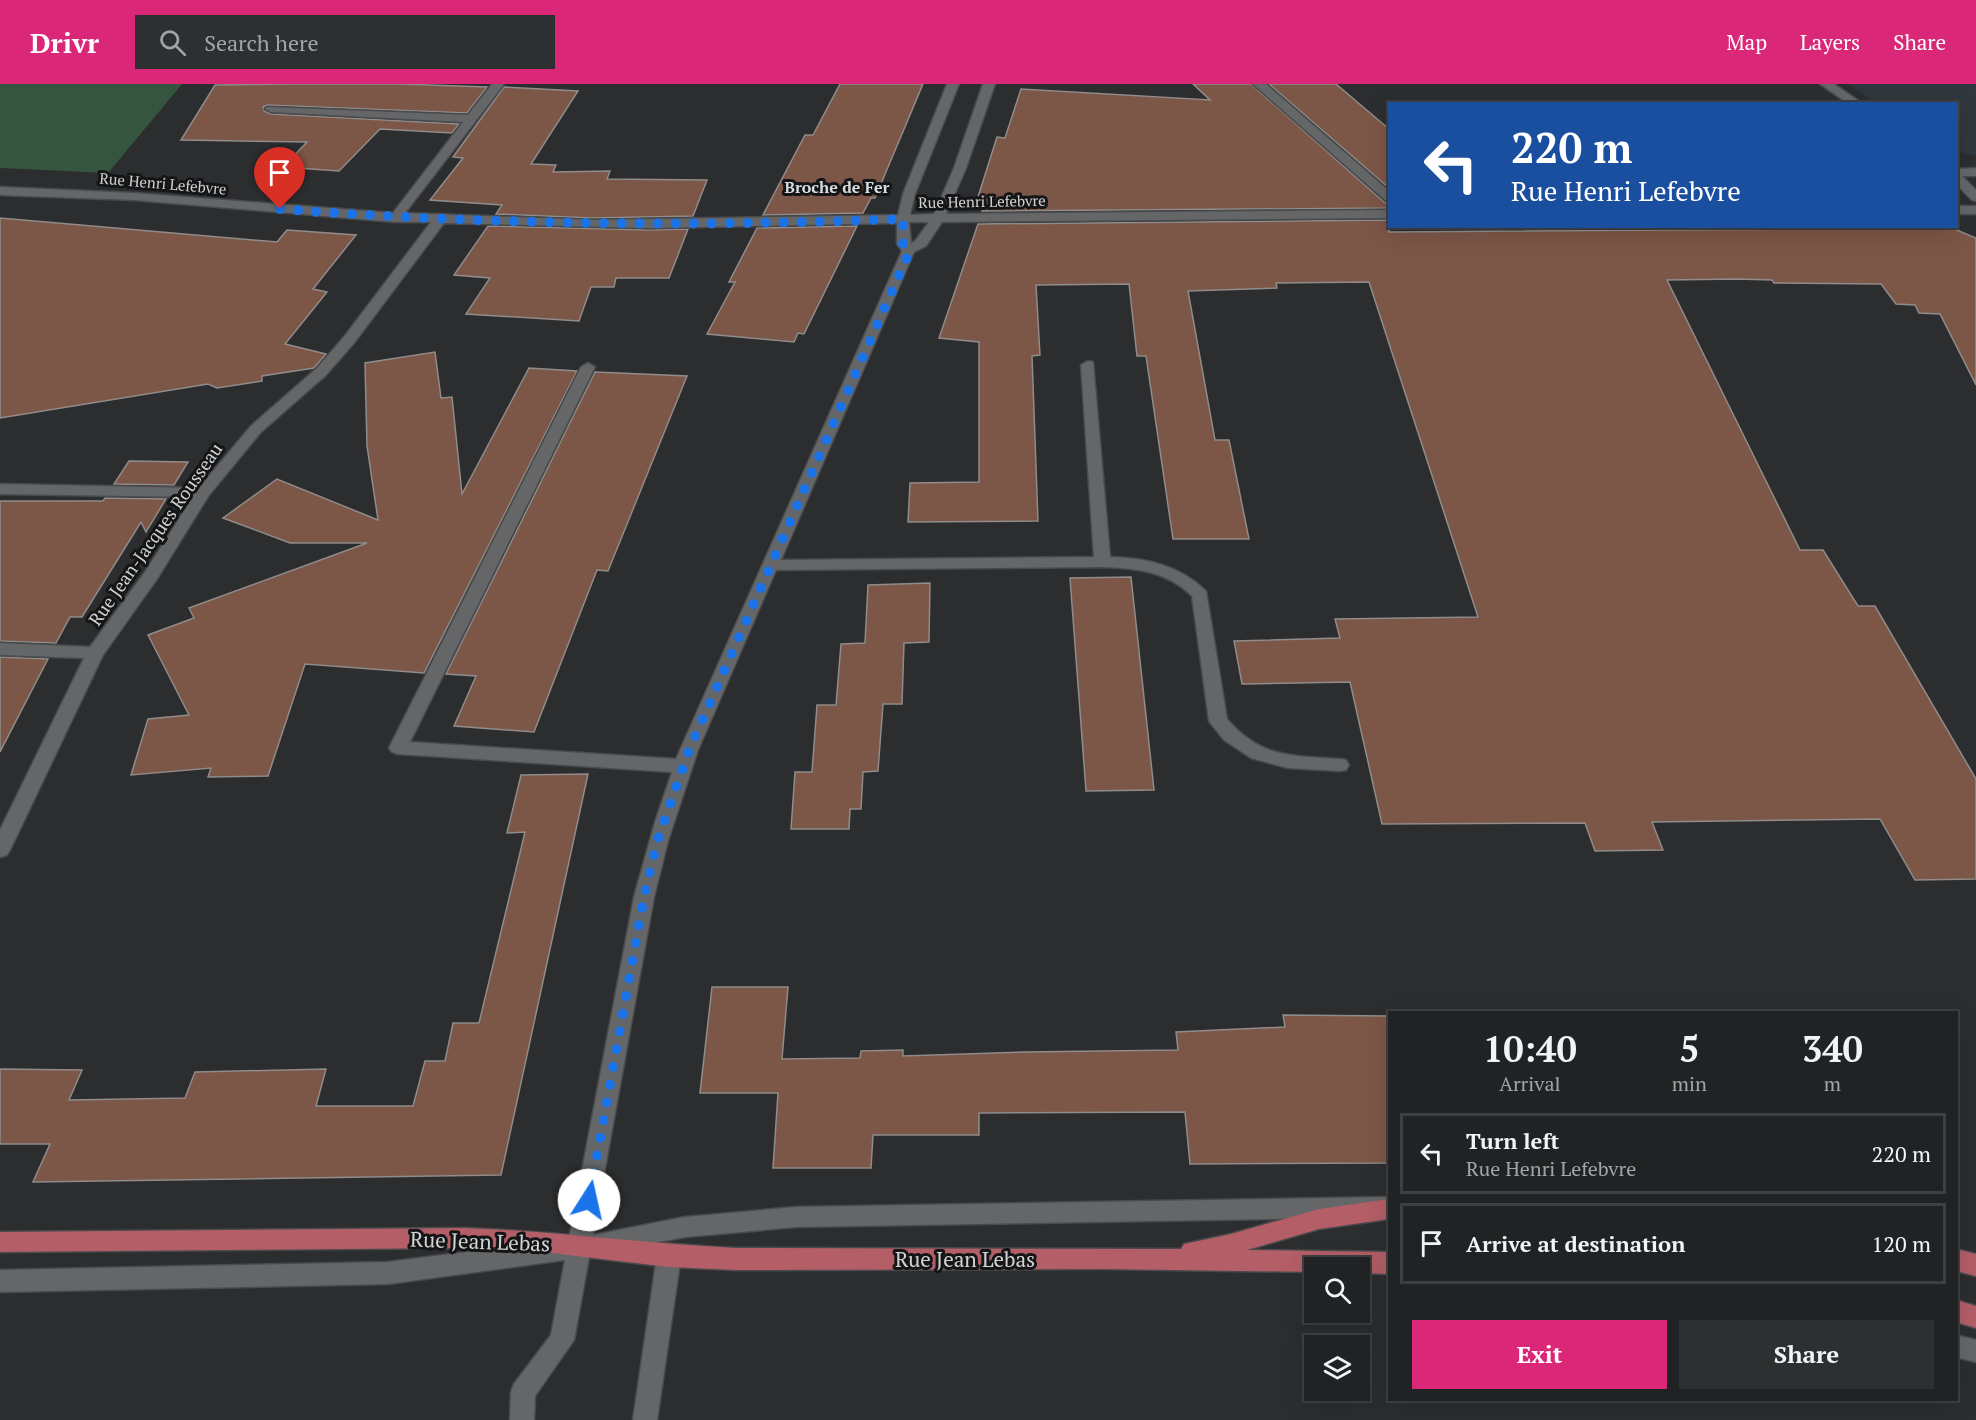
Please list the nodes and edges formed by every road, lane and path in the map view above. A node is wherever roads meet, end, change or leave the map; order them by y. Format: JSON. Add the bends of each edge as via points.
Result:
{"nodes":[{"id":1,"x":498,"y":84,"type":"edge"},
{"id":2,"x":953,"y":84,"type":"edge"},
{"id":3,"x":989,"y":84,"type":"edge"},
{"id":4,"x":1259,"y":84,"type":"edge"},
{"id":5,"x":1826,"y":84,"type":"edge"},
{"id":6,"x":1854,"y":102,"type":"edge"},
{"id":7,"x":271,"y":109,"type":"dead end"},
{"id":8,"x":472,"y":119,"type":"junction"},
{"id":9,"x":1976,"y":172,"type":"edge"},
{"id":10,"x":1958,"y":175,"type":"edge"},
{"id":11,"x":1958,"y":177,"type":"edge"},
{"id":12,"x":0,"y":191,"type":"edge"},
{"id":13,"x":1388,"y":196,"type":"edge"},
{"id":14,"x":1976,"y":197,"type":"edge"},
{"id":15,"x":1958,"y":210,"type":"edge"},
{"id":16,"x":1976,"y":210,"type":"edge"},
{"id":17,"x":1388,"y":214,"type":"edge"},
{"id":18,"x":395,"y":218,"type":"junction"},
{"id":19,"x":938,"y":218,"type":"junction"},
{"id":20,"x":903,"y":219,"type":"junction"},
{"id":21,"x":439,"y":220,"type":"junction"},
{"id":22,"x":909,"y":250,"type":"junction"},
{"id":23,"x":1088,"y":365,"type":"dead end"},
{"id":24,"x":588,"y":367,"type":"dead end"},
{"id":25,"x":0,"y":489,"type":"edge"},
{"id":26,"x":202,"y":493,"type":"junction"},
{"id":27,"x":1102,"y":562,"type":"junction"},
{"id":28,"x":771,"y":565,"type":"junction"},
{"id":29,"x":0,"y":650,"type":"edge"},
{"id":30,"x":95,"y":652,"type":"junction"},
{"id":31,"x":1340,"y":765,"type":"dead end"},
{"id":32,"x":683,"y":766,"type":"junction"},
{"id":33,"x":0,"y":850,"type":"edge"},
{"id":34,"x":1388,"y":1208,"type":"edge"},
{"id":35,"x":1388,"y":1208,"type":"edge"},
{"id":36,"x":0,"y":1242,"type":"edge"},
{"id":37,"x":580,"y":1247,"type":"junction"},
{"id":38,"x":669,"y":1256,"type":"junction"},
{"id":39,"x":1104,"y":1257,"type":"junction"},
{"id":40,"x":1958,"y":1260,"type":"edge"},
{"id":41,"x":1388,"y":1263,"type":"edge"},
{"id":42,"x":1976,"y":1265,"type":"edge"},
{"id":43,"x":0,"y":1281,"type":"edge"},
{"id":44,"x":1958,"y":1312,"type":"edge"},
{"id":45,"x":1976,"y":1317,"type":"edge"},
{"id":46,"x":1958,"y":1346,"type":"edge"},
{"id":47,"x":1976,"y":1351,"type":"edge"},
{"id":48,"x":522,"y":1420,"type":"edge"},
{"id":49,"x":645,"y":1420,"type":"edge"}],
"edges":[{"from":1,"to":8,"type":"street"},
{"from":2,"to":20,"type":"street","via":[[909,194]]},
{"from":3,"to":19,"type":"street"},
{"from":4,"to":13,"type":"street"},
{"from":5,"to":6,"type":"street"},
{"from":7,"to":8,"type":"street"},
{"from":8,"to":18,"type":"street"},
{"from":9,"to":10,"type":"street"},
{"from":11,"to":14,"type":"street"},
{"from":12,"to":18,"type":"street","name":"Rue Henri Lefebvre","via":[[93,194]]},
{"from":15,"to":16,"type":"street"},
{"from":17,"to":19,"type":"street","name":"Rue Henri Lefebvre"},
{"from":18,"to":21,"type":"street","name":"Rue Henri Lefebvre"},
{"from":19,"to":20,"type":"street","name":"Rue Henri Lefebvre"},
{"from":19,"to":22,"type":"street","via":[[921,244]]},
{"from":20,"to":21,"type":"street","name":"Rue Henri Lefebvre","via":[[636,224]]},
{"from":20,"to":22,"type":"street","via":[[903,244]]},
{"from":21,"to":26,"type":"street","name":"Rue Jean-Jacques Rousseau","via":[[349,340],[321,372],[256,429]]},
{"from":22,"to":28,"type":"street"},
{"from":23,"to":27,"type":"street"},
{"from":24,"to":32,"type":"street","via":[[399,748]]},
{"from":25,"to":26,"type":"street"},
{"from":26,"to":30,"type":"street","name":"Rue Jean-Jacques Rousseau","via":[[151,576]]},
{"from":27,"to":28,"type":"street"},
{"from":27,"to":31,"type":"street","via":[[1131,562],[1171,572],[1189,582],[1200,595],[1218,721],[1243,748],[1282,762]]},
{"from":28,"to":32,"type":"street"},
{"from":29,"to":30,"type":"street"},
{"from":30,"to":33,"type":"street","name":"Rue Jean-Jacques Rousseau"},
{"from":32,"to":37,"type":"street","via":[[656,845],[644,897]]},
{"from":34,"to":37,"type":"street","via":[[796,1217],[685,1227]]},
{"from":35,"to":39,"type":"main road","name":"Rue Jean Lebas","via":[[1319,1219],[1208,1249]]},
{"from":36,"to":37,"type":"main road","name":"Rue Jean Lebas","via":[[465,1238]]},
{"from":37,"to":38,"type":"main road","name":"Rue Jean Lebas"},
{"from":37,"to":43,"type":"street","via":[[388,1273]]},
{"from":37,"to":48,"type":"street","via":[[562,1340],[523,1392]]},
{"from":38,"to":39,"type":"main road","name":"Rue Jean Lebas","via":[[781,1260]]},
{"from":38,"to":49,"type":"street"},
{"from":39,"to":41,"type":"main road","name":"Rue Jean Lebas"},
{"from":40,"to":42,"type":"main road"},
{"from":44,"to":45,"type":"main road"},
{"from":46,"to":47,"type":"street"}]}
